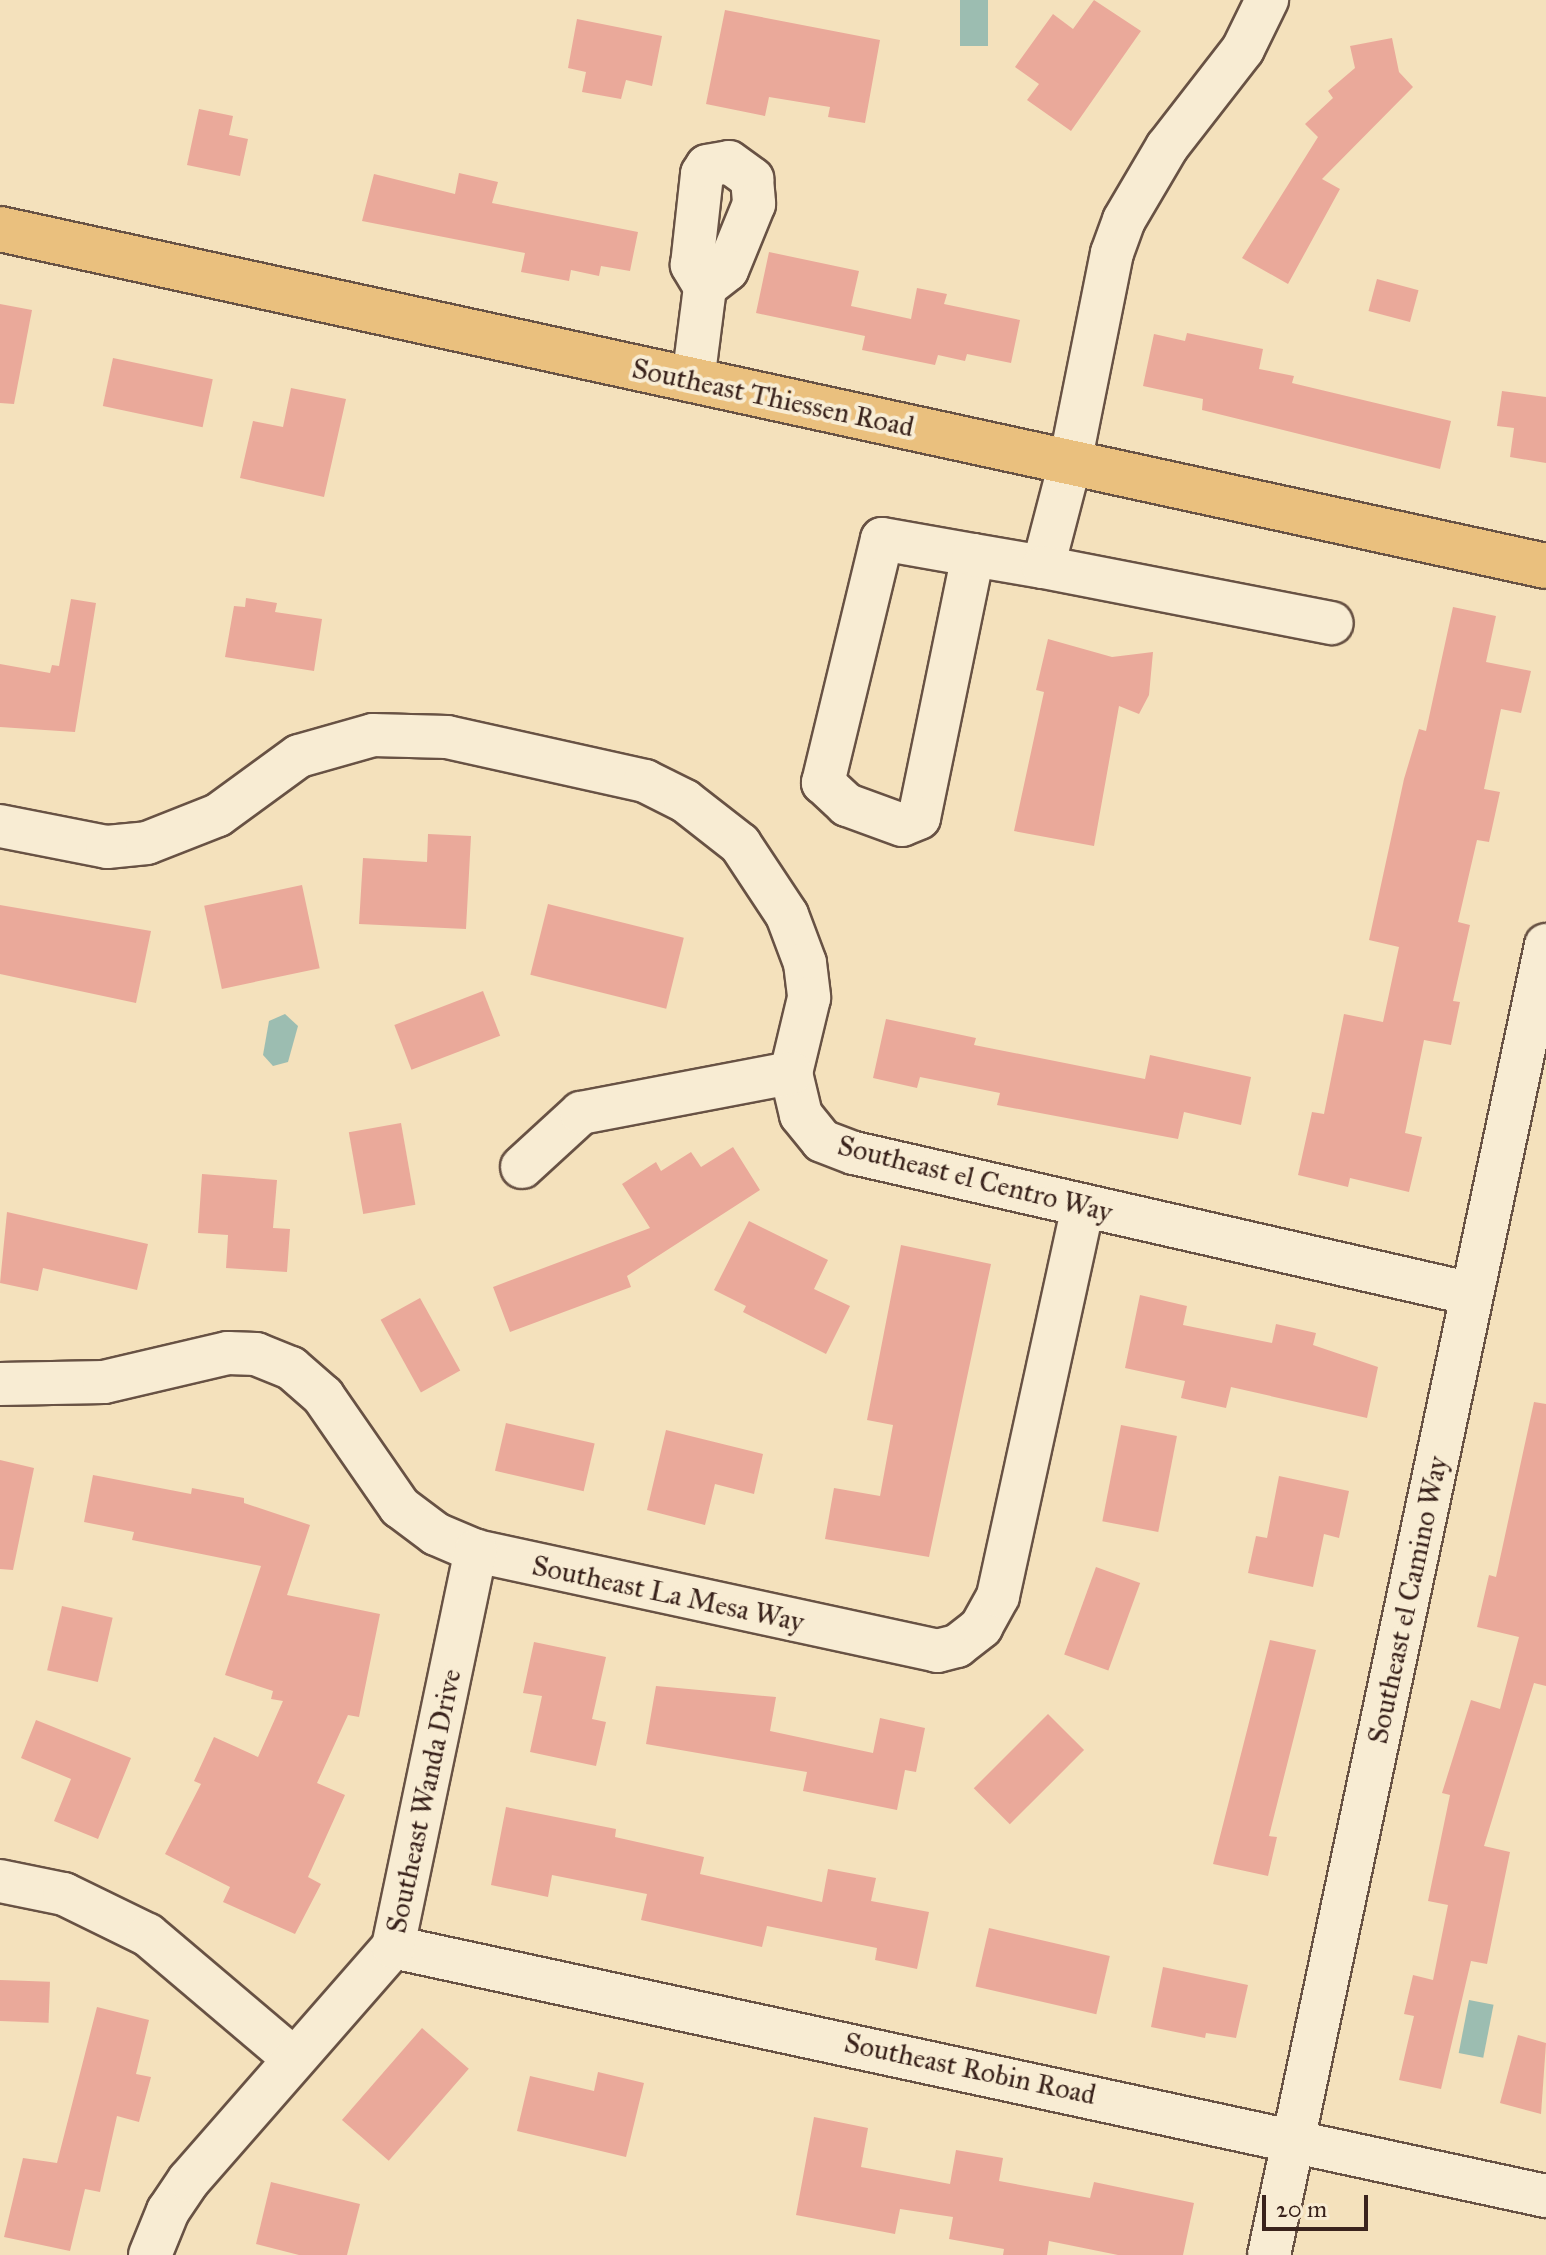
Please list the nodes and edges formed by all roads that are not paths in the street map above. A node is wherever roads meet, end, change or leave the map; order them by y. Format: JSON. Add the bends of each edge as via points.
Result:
{"nodes":[{"id":1,"x":1267,"y":0,"type":"edge"},
{"id":2,"x":0,"y":229,"type":"edge"},
{"id":3,"x":705,"y":287,"type":"dead end"},
{"id":4,"x":693,"y":381,"type":"junction"},
{"id":5,"x":1070,"y":463,"type":"junction"},
{"id":6,"x":973,"y":555,"type":"junction"},
{"id":7,"x":1546,"y":566,"type":"edge"},
{"id":8,"x":1043,"y":567,"type":"junction"},
{"id":9,"x":1332,"y":623,"type":"dead end"},
{"id":10,"x":0,"y":826,"type":"edge"},
{"id":11,"x":1546,"y":945,"type":"edge"},
{"id":12,"x":791,"y":1073,"type":"junction"},
{"id":13,"x":522,"y":1167,"type":"dead end"},
{"id":14,"x":1083,"y":1206,"type":"junction"},
{"id":15,"x":1472,"y":1294,"type":"junction"},
{"id":16,"x":0,"y":1384,"type":"edge"},
{"id":17,"x":476,"y":1551,"type":"junction"},
{"id":18,"x":0,"y":1881,"type":"edge"},
{"id":19,"x":393,"y":1947,"type":"junction"},
{"id":20,"x":293,"y":2058,"type":"junction"},
{"id":21,"x":1294,"y":2138,"type":"junction"},
{"id":22,"x":1546,"y":2196,"type":"edge"},
{"id":23,"x":150,"y":2255,"type":"edge"},
{"id":24,"x":1269,"y":2255,"type":"edge"}],
"edges":[{"from":1,"to":5,"type":"street","via":[[1243,49],[1167,147],[1124,220],[1112,253]]},
{"from":2,"to":4,"type":"main road","name":"Southeast Thiessen Road"},
{"from":3,"to":4,"type":"street"},
{"from":4,"to":5,"type":"main road","name":"Southeast Thiessen Road"},
{"from":5,"to":7,"type":"main road","name":"Southeast Thiessen Road"},
{"from":5,"to":8,"type":"street"},
{"from":6,"to":6,"type":"street","via":[[882,539],[823,783],[847,805],[902,825],[919,818]]},
{"from":6,"to":8,"type":"street"},
{"from":8,"to":9,"type":"street"},
{"from":10,"to":12,"type":"street","name":"Southeast el Centro Way","via":[[107,847],[147,843],[218,815],[299,756],[373,735],[447,737],[645,781],[685,801],[740,844],[787,915],[805,963],[809,998]]},
{"from":11,"to":15,"type":"street","name":"Southeast el Camino Way"},
{"from":12,"to":13,"type":"street","via":[[581,1113]]},
{"from":12,"to":14,"type":"street","name":"Southeast el Centro Way","via":[[801,1115],[822,1141]]},
{"from":14,"to":15,"type":"street","name":"Southeast el Centro Way"},
{"from":14,"to":17,"type":"street","name":"Southeast La Mesa Way","via":[[998,1596],[981,1627],[957,1646],[937,1651],[906,1646]]},
{"from":15,"to":21,"type":"street","name":"Southeast el Camino Way"},
{"from":16,"to":17,"type":"street","name":"Southeast La Mesa Way","via":[[104,1382],[228,1353],[256,1354],[291,1368],[323,1396],[400,1507],[436,1534]]},
{"from":17,"to":19,"type":"street","name":"Southeast Wanda Drive"},
{"from":18,"to":20,"type":"street","via":[[64,1894],[148,1935]]},
{"from":19,"to":20,"type":"street","name":"Southeast Wanda Drive"},
{"from":19,"to":21,"type":"street","name":"Southeast Robin Road"},
{"from":20,"to":23,"type":"street","name":"Southeast Wanda Drive","via":[[189,2180],[168,2211]]},
{"from":21,"to":22,"type":"street","name":"Southeast Robin Road"},
{"from":21,"to":24,"type":"street","name":"Southeast el Camino Way"}]}
